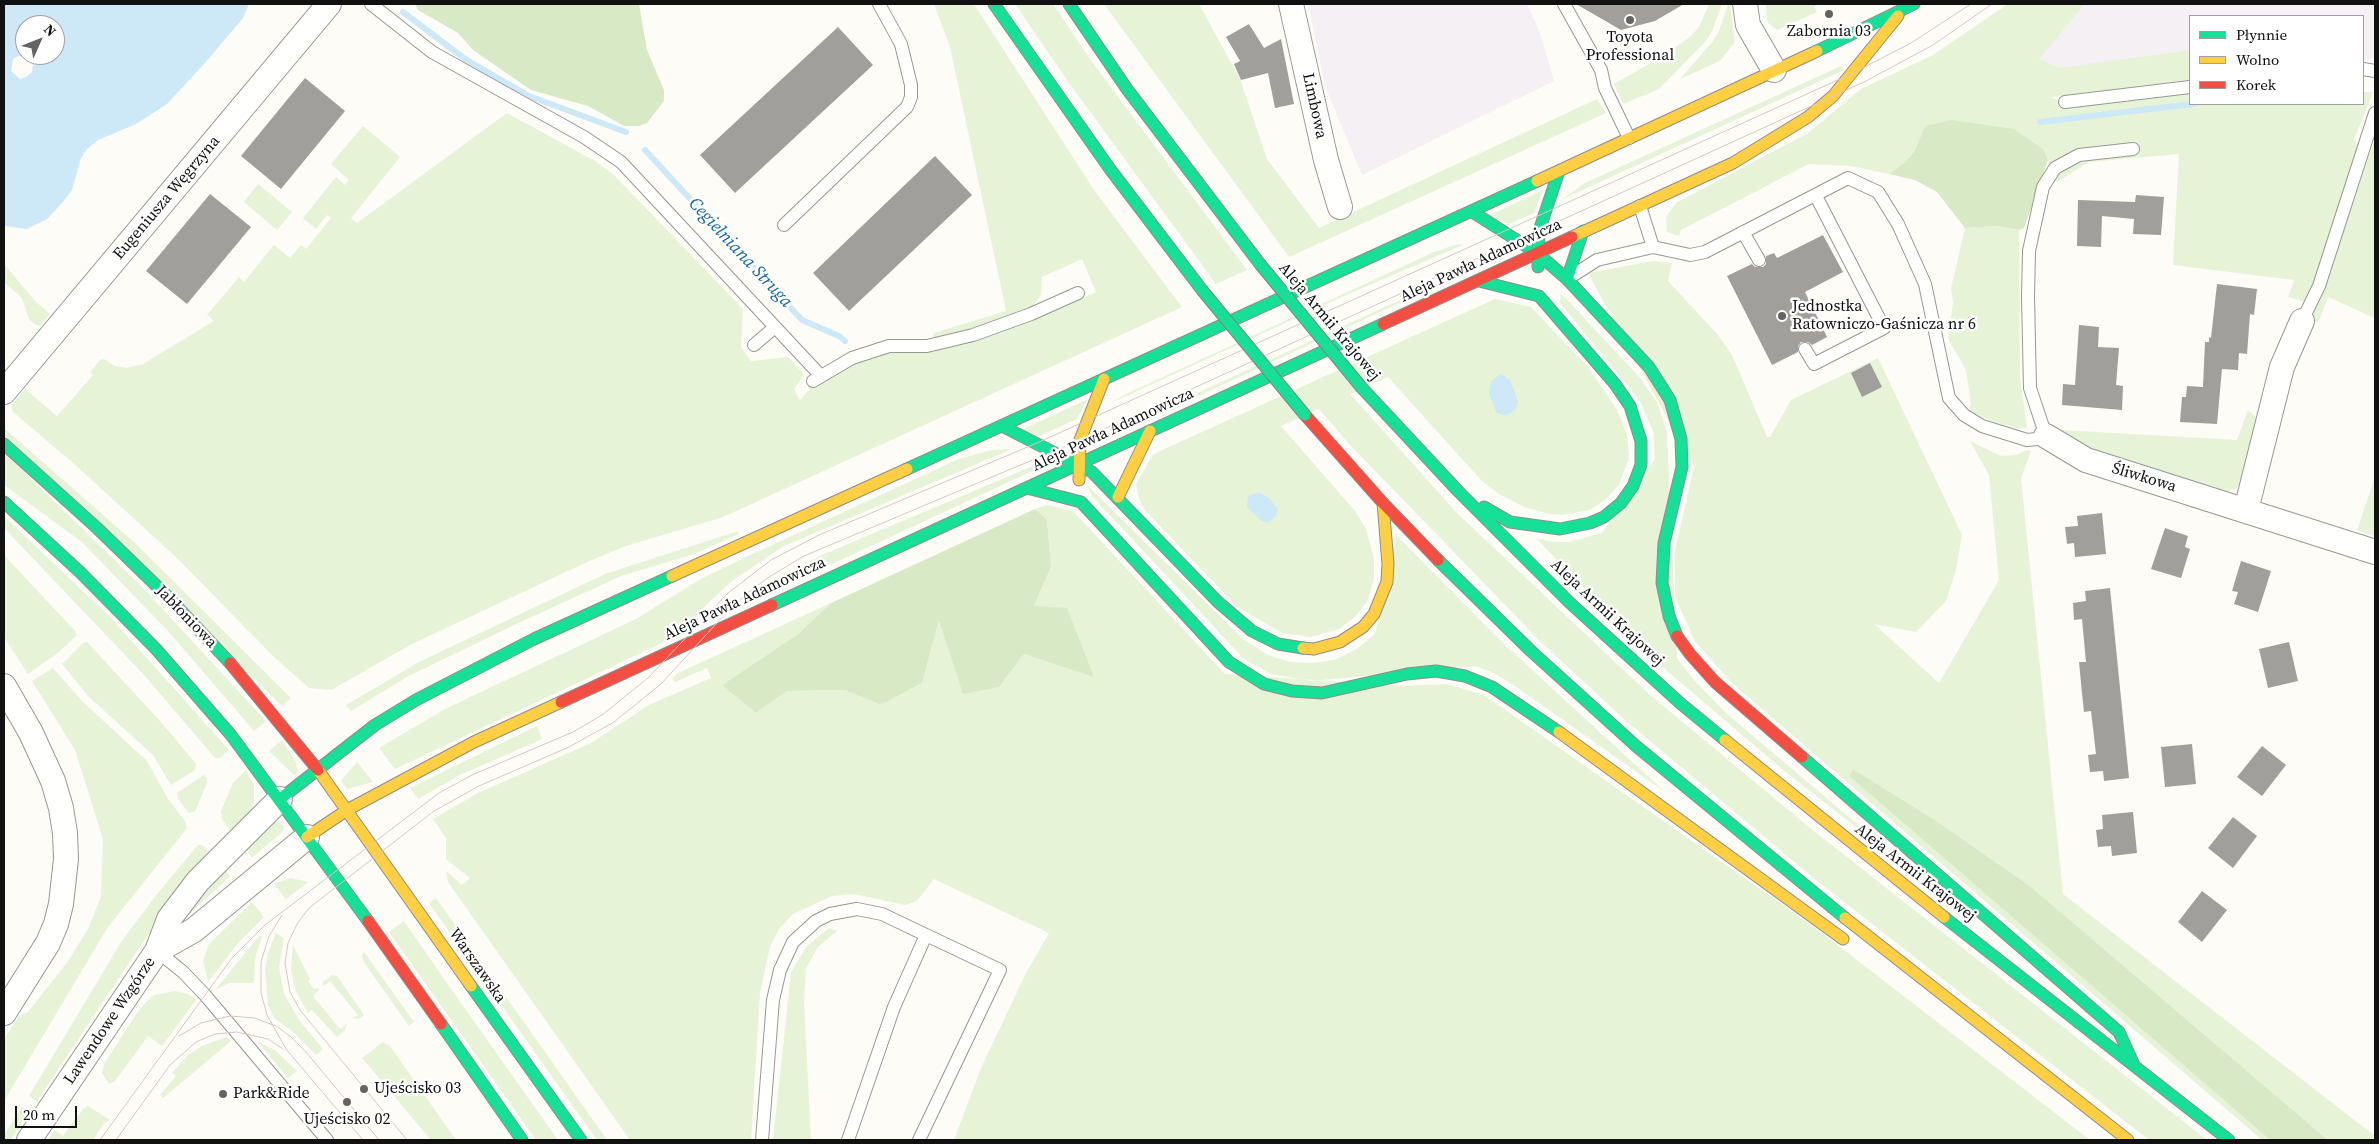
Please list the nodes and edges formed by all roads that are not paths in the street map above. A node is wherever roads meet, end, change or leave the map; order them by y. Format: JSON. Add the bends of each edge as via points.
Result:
{"nodes":[{"id":1,"x":329,"y":4,"type":"edge"},
{"id":2,"x":371,"y":4,"type":"edge"},
{"id":3,"x":879,"y":4,"type":"edge"},
{"id":4,"x":994,"y":4,"type":"edge"},
{"id":5,"x":1068,"y":4,"type":"edge"},
{"id":6,"x":1291,"y":4,"type":"edge"},
{"id":7,"x":1564,"y":4,"type":"edge"},
{"id":8,"x":1746,"y":4,"type":"edge"},
{"id":9,"x":1914,"y":4,"type":"edge"},
{"id":10,"x":1901,"y":12,"type":"junction"},
{"id":11,"x":1774,"y":70,"type":"junction"},
{"id":12,"x":2189,"y":88,"type":"edge"},
{"id":13,"x":2065,"y":102,"type":"dead end"},
{"id":14,"x":2375,"y":113,"type":"edge"},
{"id":15,"x":1629,"y":138,"type":"junction"},
{"id":16,"x":2133,"y":150,"type":"dead end"},
{"id":17,"x":1559,"y":171,"type":"junction"},
{"id":18,"x":1816,"y":196,"type":"junction"},
{"id":19,"x":1640,"y":206,"type":"junction"},
{"id":20,"x":1340,"y":207,"type":"dead end"},
{"id":21,"x":1471,"y":211,"type":"junction"},
{"id":22,"x":784,"y":225,"type":"dead end"},
{"id":23,"x":1583,"y":232,"type":"junction"},
{"id":24,"x":1744,"y":232,"type":"junction"},
{"id":25,"x":1653,"y":247,"type":"junction"},
{"id":26,"x":1537,"y":253,"type":"junction"},
{"id":27,"x":1758,"y":260,"type":"dead end"},
{"id":28,"x":1567,"y":279,"type":"junction"},
{"id":29,"x":1479,"y":280,"type":"junction"},
{"id":30,"x":1539,"y":288,"type":"junction"},
{"id":31,"x":1078,"y":293,"type":"dead end"},
{"id":32,"x":2302,"y":322,"type":"joint"},
{"id":33,"x":775,"y":327,"type":"junction"},
{"id":34,"x":754,"y":345,"type":"dead end"},
{"id":35,"x":1805,"y":349,"type":"dead end"},
{"id":36,"x":1104,"y":378,"type":"junction"},
{"id":37,"x":4,"y":392,"type":"edge"},
{"id":38,"x":1002,"y":426,"type":"junction"},
{"id":39,"x":1150,"y":431,"type":"junction"},
{"id":40,"x":2046,"y":436,"type":"junction"},
{"id":41,"x":4,"y":444,"type":"edge"},
{"id":42,"x":1078,"y":463,"type":"junction"},
{"id":43,"x":1027,"y":488,"type":"junction"},
{"id":44,"x":1459,"y":492,"type":"junction"},
{"id":45,"x":1118,"y":497,"type":"junction"},
{"id":46,"x":4,"y":502,"type":"edge"},
{"id":47,"x":1081,"y":502,"type":"junction"},
{"id":48,"x":1383,"y":503,"type":"junction"},
{"id":49,"x":2246,"y":510,"type":"junction"},
{"id":50,"x":2375,"y":552,"type":"edge"},
{"id":51,"x":4,"y":686,"type":"edge"},
{"id":52,"x":317,"y":769,"type":"junction"},
{"id":53,"x":280,"y":799,"type":"junction"},
{"id":54,"x":347,"y":810,"type":"junction"},
{"id":55,"x":308,"y":837,"type":"junction"},
{"id":56,"x":926,"y":935,"type":"junction"},
{"id":57,"x":1857,"y":949,"type":"dead end"},
{"id":58,"x":157,"y":951,"type":"junction"},
{"id":59,"x":1874,"y":956,"type":"dead end"},
{"id":60,"x":1900,"y":962,"type":"junction"},
{"id":61,"x":4,"y":1013,"type":"edge"},
{"id":62,"x":2134,"y":1066,"type":"junction"},
{"id":63,"x":29,"y":1140,"type":"edge"},
{"id":64,"x":327,"y":1140,"type":"edge"},
{"id":65,"x":522,"y":1140,"type":"edge"},
{"id":66,"x":581,"y":1140,"type":"edge"},
{"id":67,"x":762,"y":1140,"type":"edge"},
{"id":68,"x":848,"y":1140,"type":"edge"},
{"id":69,"x":920,"y":1140,"type":"edge"},
{"id":70,"x":2128,"y":1140,"type":"edge"},
{"id":71,"x":2229,"y":1140,"type":"edge"}],
"edges":[{"from":1,"to":37,"type":"street","name":"Eugeniusza Węgrzyna"},
{"from":2,"to":33,"type":"lane","via":[[432,52],[584,137],[621,162]]},
{"from":3,"to":22,"type":"lane","via":[[901,44],[911,85],[907,107]]},
{"from":4,"to":48,"type":"main road","bridge":true,"via":[[1110,169],[1202,290],[1304,415]]},
{"from":5,"to":44,"type":"main road","name":"Aleja Armii Krajowej","bridge":true,"via":[[1127,89],[1260,264],[1362,388]]},
{"from":6,"to":20,"type":"street","name":"Limbowa","via":[[1326,160]]},
{"from":7,"to":15,"type":"lane","via":[[1601,70],[1605,88]]},
{"from":8,"to":11,"type":"street","via":[[1748,25]]},
{"from":9,"to":10,"type":"main road","name":"Aleja Pawła Adamowicza"},
{"from":10,"to":11,"type":"main road","name":"Aleja Pawła Adamowicza"},
{"from":10,"to":19,"type":"main road","name":"Aleja Pawła Adamowicza","via":[[1833,96],[1808,117],[1733,163]]},
{"from":11,"to":15,"type":"main road","name":"Aleja Pawła Adamowicza"},
{"from":12,"to":13,"type":"lane"},
{"from":14,"to":32,"type":"lane","via":[[2318,286]]},
{"from":15,"to":17,"type":"main road","name":"Aleja Pawła Adamowicza"},
{"from":16,"to":40,"type":"lane","via":[[2079,155],[2055,168],[2043,187],[2029,251],[2028,298],[2030,388]]},
{"from":17,"to":21,"type":"main road","name":"Aleja Pawła Adamowicza"},
{"from":17,"to":26,"type":"main road","via":[[1541,223]]},
{"from":18,"to":24,"type":"lane"},
{"from":18,"to":35,"type":"lane","via":[[1884,328],[1814,364]]},
{"from":18,"to":40,"type":"lane","via":[[1848,178],[1878,192],[1898,224],[1924,284],[1949,398],[1964,415],[1982,426],[2027,440]]},
{"from":19,"to":23,"type":"main road","name":"Aleja Pawła Adamowicza"},
{"from":19,"to":25,"type":"lane"},
{"from":21,"to":26,"type":"main road"},
{"from":21,"to":36,"type":"main road","name":"Aleja Pawła Adamowicza"},
{"from":23,"to":26,"type":"main road","name":"Aleja Pawła Adamowicza"},
{"from":23,"to":28,"type":"main road"},
{"from":24,"to":25,"type":"lane","via":[[1690,256]]},
{"from":24,"to":27,"type":"lane"},
{"from":25,"to":28,"type":"lane","via":[[1597,260]]},
{"from":26,"to":28,"type":"main road"},
{"from":26,"to":29,"type":"main road","name":"Aleja Pawła Adamowicza"},
{"from":26,"to":30,"type":"main road"},
{"from":28,"to":62,"type":"main road","via":[[1649,367],[1670,400],[1681,440],[1682,467],[1664,543],[1662,582],[1669,616],[1690,654],[1715,682],[2119,1032]]},
{"from":29,"to":30,"type":"main road"},
{"from":29,"to":39,"type":"main road","name":"Aleja Pawła Adamowicza"},
{"from":30,"to":44,"type":"main road","via":[[1630,406],[1641,441],[1641,465],[1633,486],[1621,503],[1604,517],[1560,529],[1510,522]]},
{"from":31,"to":33,"type":"lane","via":[[973,335],[927,346],[889,346],[852,358],[817,378]]},
{"from":32,"to":49,"type":"street","via":[[2282,367]]},
{"from":33,"to":34,"type":"lane"},
{"from":36,"to":38,"type":"main road","name":"Aleja Pawła Adamowicza"},
{"from":36,"to":42,"type":"main road","via":[[1080,440]]},
{"from":38,"to":42,"type":"main road"},
{"from":38,"to":52,"type":"main road","name":"Aleja Pawła Adamowicza","via":[[534,639],[408,705],[375,725]]},
{"from":39,"to":42,"type":"main road","name":"Aleja Pawła Adamowicza"},
{"from":39,"to":45,"type":"main road"},
{"from":40,"to":49,"type":"street","name":"Śliwkowa","via":[[2086,460]]},
{"from":41,"to":52,"type":"main road","name":"Jabłoniowa","via":[[166,596],[234,668]]},
{"from":42,"to":43,"type":"main road","name":"Aleja Pawła Adamowicza"},
{"from":42,"to":45,"type":"main road"},
{"from":42,"to":47,"type":"main road"},
{"from":43,"to":47,"type":"main road"},
{"from":43,"to":54,"type":"main road","name":"Aleja Pawła Adamowicza","via":[[474,742]]},
{"from":44,"to":62,"type":"main road","name":"Aleja Armii Krajowej","via":[[1569,602],[1680,704]]},
{"from":45,"to":48,"type":"main road","via":[[1218,602],[1252,631],[1278,644],[1314,649],[1340,642],[1363,627],[1382,598],[1388,564]]},
{"from":46,"to":53,"type":"main road","via":[[156,649],[231,735]]},
{"from":47,"to":57,"type":"main road","via":[[1193,624],[1245,674],[1264,684],[1292,691],[1322,693],[1407,674],[1436,671],[1465,676],[1492,687],[1590,753]]},
{"from":48,"to":60,"type":"main road","via":[[1472,595],[1581,697],[1698,799]]},
{"from":49,"to":50,"type":"street","name":"Śliwkowa"},
{"from":51,"to":61,"type":"street","via":[[50,774],[66,833],[64,882],[56,924],[48,943]]},
{"from":52,"to":53,"type":"main road","name":"Aleja Pawła Adamowicza"},
{"from":52,"to":54,"type":"main road","name":"Jabłoniowa"},
{"from":53,"to":55,"type":"main road"},
{"from":53,"to":58,"type":"street","name":"Lawendowe Wzgórze","via":[[198,881],[169,919]]},
{"from":54,"to":55,"type":"main road","name":"Aleja Pawła Adamowicza"},
{"from":54,"to":66,"type":"main road","name":"Warszawska"},
{"from":55,"to":58,"type":"street","name":"Lawendowe Wzgórze","via":[[194,930]]},
{"from":55,"to":65,"type":"main road"},
{"from":56,"to":67,"type":"lane","via":[[882,914],[857,909],[830,914],[816,921],[793,942],[780,970],[773,1000]]},
{"from":56,"to":68,"type":"lane","via":[[894,1007]]},
{"from":56,"to":69,"type":"lane","via":[[1000,970]]},
{"from":58,"to":63,"type":"street","name":"Lawendowe Wzgórze"},
{"from":58,"to":64,"type":"lane","via":[[205,995]]},
{"from":59,"to":60,"type":"main road"},
{"from":60,"to":70,"type":"main road"},
{"from":62,"to":71,"type":"main road","name":"Aleja Armii Krajowej"}]}
